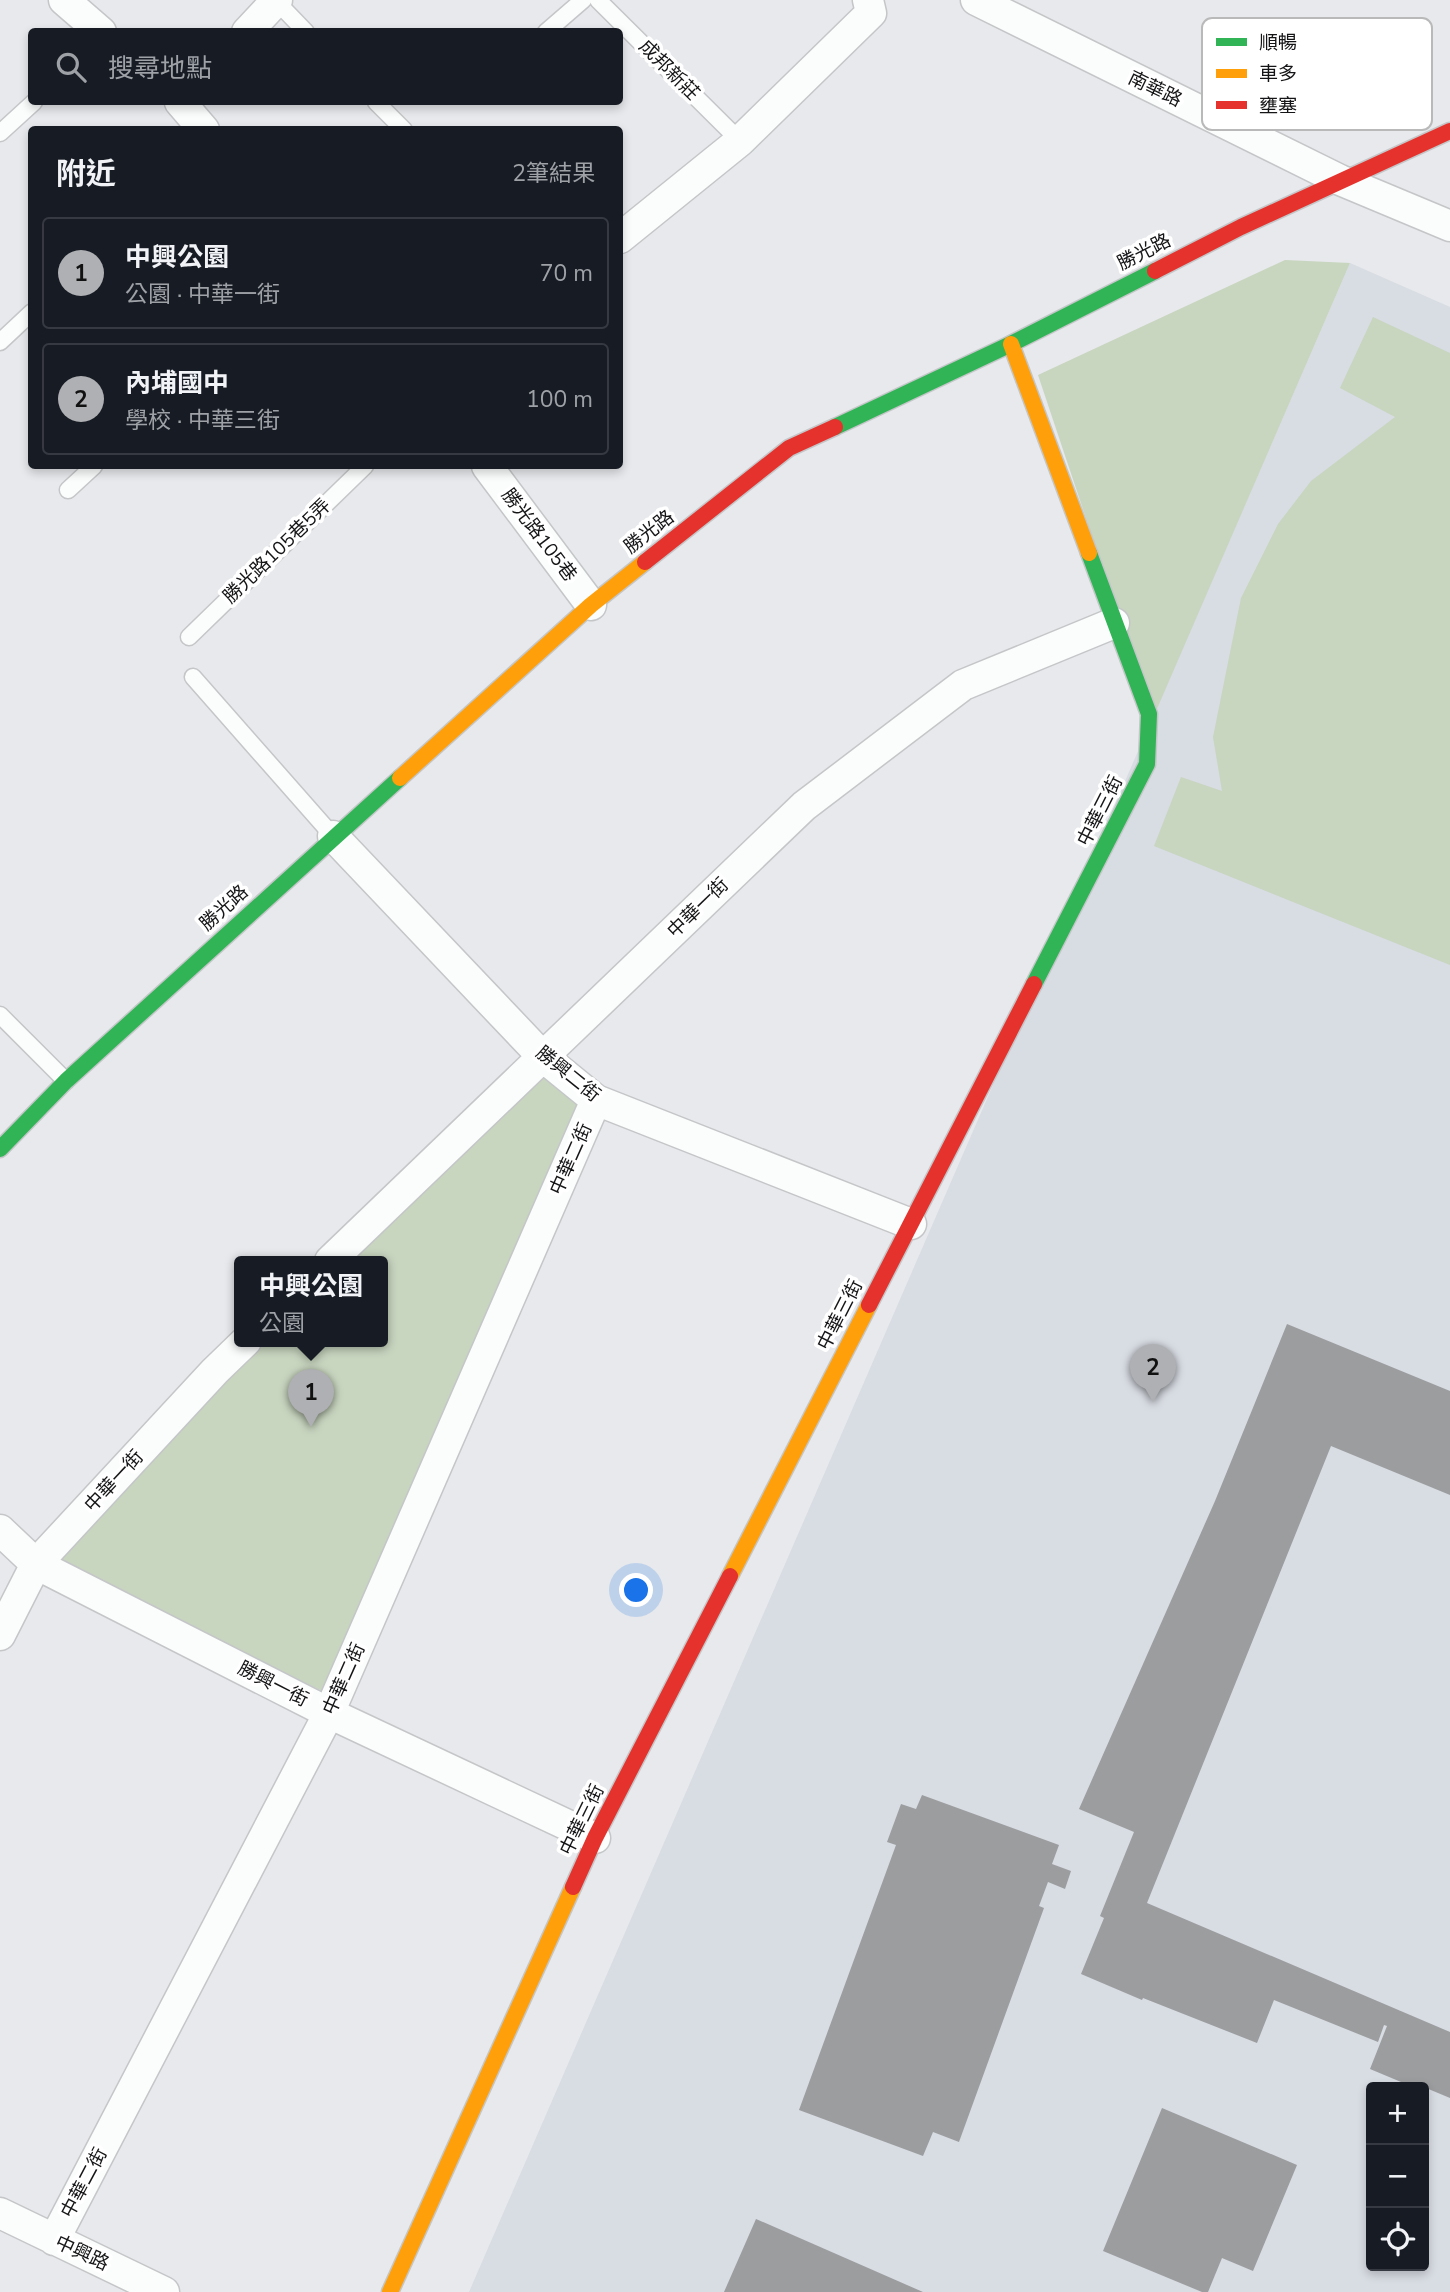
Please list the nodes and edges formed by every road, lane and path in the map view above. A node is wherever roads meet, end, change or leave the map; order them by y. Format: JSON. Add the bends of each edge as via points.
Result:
{"nodes":[{"id":1,"x":64,"y":0,"type":"edge"},
{"id":2,"x":276,"y":0,"type":"edge"},
{"id":3,"x":583,"y":0,"type":"edge"},
{"id":4,"x":598,"y":0,"type":"edge"},
{"id":5,"x":868,"y":0,"type":"edge"},
{"id":6,"x":976,"y":0,"type":"edge"},
{"id":7,"x":96,"y":28,"type":"edge"},
{"id":8,"x":251,"y":28,"type":"edge"},
{"id":9,"x":302,"y":28,"type":"edge"},
{"id":10,"x":551,"y":28,"type":"edge"},
{"id":11,"x":31,"y":105,"type":"edge"},
{"id":12,"x":183,"y":105,"type":"edge"},
{"id":13,"x":379,"y":105,"type":"edge"},
{"id":14,"x":1202,"y":112,"type":"edge"},
{"id":15,"x":201,"y":126,"type":"edge"},
{"id":16,"x":400,"y":126,"type":"edge"},
{"id":17,"x":1239,"y":130,"type":"edge"},
{"id":18,"x":1450,"y":131,"type":"edge"},
{"id":19,"x":0,"y":133,"type":"edge"},
{"id":20,"x":740,"y":141,"type":"junction"},
{"id":21,"x":1340,"y":180,"type":"junction"},
{"id":22,"x":1450,"y":226,"type":"edge"},
{"id":23,"x":623,"y":236,"type":"edge"},
{"id":24,"x":28,"y":317,"type":"edge"},
{"id":25,"x":0,"y":342,"type":"edge"},
{"id":26,"x":1011,"y":344,"type":"junction"},
{"id":27,"x":91,"y":469,"type":"edge"},
{"id":28,"x":362,"y":469,"type":"edge"},
{"id":29,"x":488,"y":469,"type":"edge"},
{"id":30,"x":68,"y":490,"type":"dead end"},
{"id":31,"x":591,"y":605,"type":"junction"},
{"id":32,"x":1114,"y":623,"type":"junction"},
{"id":33,"x":189,"y":637,"type":"dead end"},
{"id":34,"x":193,"y":677,"type":"dead end"},
{"id":35,"x":333,"y":836,"type":"junction"},
{"id":36,"x":0,"y":1016,"type":"edge"},
{"id":37,"x":542,"y":1056,"type":"junction"},
{"id":38,"x":66,"y":1081,"type":"junction"},
{"id":39,"x":596,"y":1100,"type":"junction"},
{"id":40,"x":0,"y":1149,"type":"edge"},
{"id":41,"x":911,"y":1224,"type":"junction"},
{"id":42,"x":335,"y":1256,"type":"edge"},
{"id":43,"x":240,"y":1347,"type":"edge"},
{"id":44,"x":0,"y":1530,"type":"edge"},
{"id":45,"x":36,"y":1564,"type":"junction"},
{"id":46,"x":0,"y":1635,"type":"edge"},
{"id":47,"x":329,"y":1713,"type":"junction"},
{"id":48,"x":595,"y":1838,"type":"junction"},
{"id":49,"x":0,"y":2213,"type":"edge"},
{"id":50,"x":54,"y":2240,"type":"junction"},
{"id":51,"x":164,"y":2292,"type":"edge"},
{"id":52,"x":390,"y":2292,"type":"edge"}],
"edges":[{"from":1,"to":7,"type":"street"},
{"from":2,"to":8,"type":"street"},
{"from":2,"to":9,"type":"lane"},
{"from":3,"to":10,"type":"lane"},
{"from":4,"to":20,"type":"lane","name":"成邦新莊"},
{"from":5,"to":20,"type":"street","via":[[871,13]]},
{"from":6,"to":14,"type":"street","name":"南華路"},
{"from":11,"to":19,"type":"lane"},
{"from":12,"to":15,"type":"street"},
{"from":13,"to":16,"type":"lane"},
{"from":17,"to":21,"type":"street","name":"南華路"},
{"from":18,"to":21,"type":"street","name":"勝光路"},
{"from":20,"to":23,"type":"street"},
{"from":21,"to":22,"type":"street","name":"南華路"},
{"from":21,"to":26,"type":"street","name":"勝光路"},
{"from":24,"to":25,"type":"lane"},
{"from":26,"to":31,"type":"street","name":"勝光路","via":[[789,447]]},
{"from":26,"to":32,"type":"street","name":"中華三街"},
{"from":27,"to":30,"type":"lane"},
{"from":28,"to":33,"type":"lane","name":"勝光路105巷5弄"},
{"from":29,"to":31,"type":"street","name":"勝光路105巷"},
{"from":31,"to":35,"type":"street","name":"勝光路"},
{"from":32,"to":37,"type":"street","name":"中華一街","via":[[962,685],[804,806]]},
{"from":32,"to":41,"type":"street","name":"中華三街","via":[[1150,714],[1147,764]]},
{"from":34,"to":35,"type":"lane"},
{"from":35,"to":37,"type":"street","name":"勝興二街"},
{"from":35,"to":38,"type":"street","name":"勝光路"},
{"from":36,"to":38,"type":"lane"},
{"from":37,"to":39,"type":"street","name":"勝興二街"},
{"from":37,"to":42,"type":"street","name":"中華一街"},
{"from":38,"to":40,"type":"street","name":"勝光路"},
{"from":39,"to":41,"type":"street","name":"勝興二街"},
{"from":39,"to":47,"type":"street","name":"中華二街"},
{"from":41,"to":48,"type":"street","name":"中華三街"},
{"from":43,"to":45,"type":"street","name":"中華一街"},
{"from":44,"to":45,"type":"street","name":"勝興一街"},
{"from":45,"to":46,"type":"street","name":"中華一街"},
{"from":45,"to":47,"type":"street","name":"勝興一街"},
{"from":47,"to":48,"type":"street","name":"勝興一街"},
{"from":47,"to":50,"type":"street","name":"中華二街"},
{"from":48,"to":52,"type":"street","name":"中華三街"},
{"from":49,"to":50,"type":"street","name":"中興路"},
{"from":50,"to":51,"type":"street","name":"中興路"}]}
